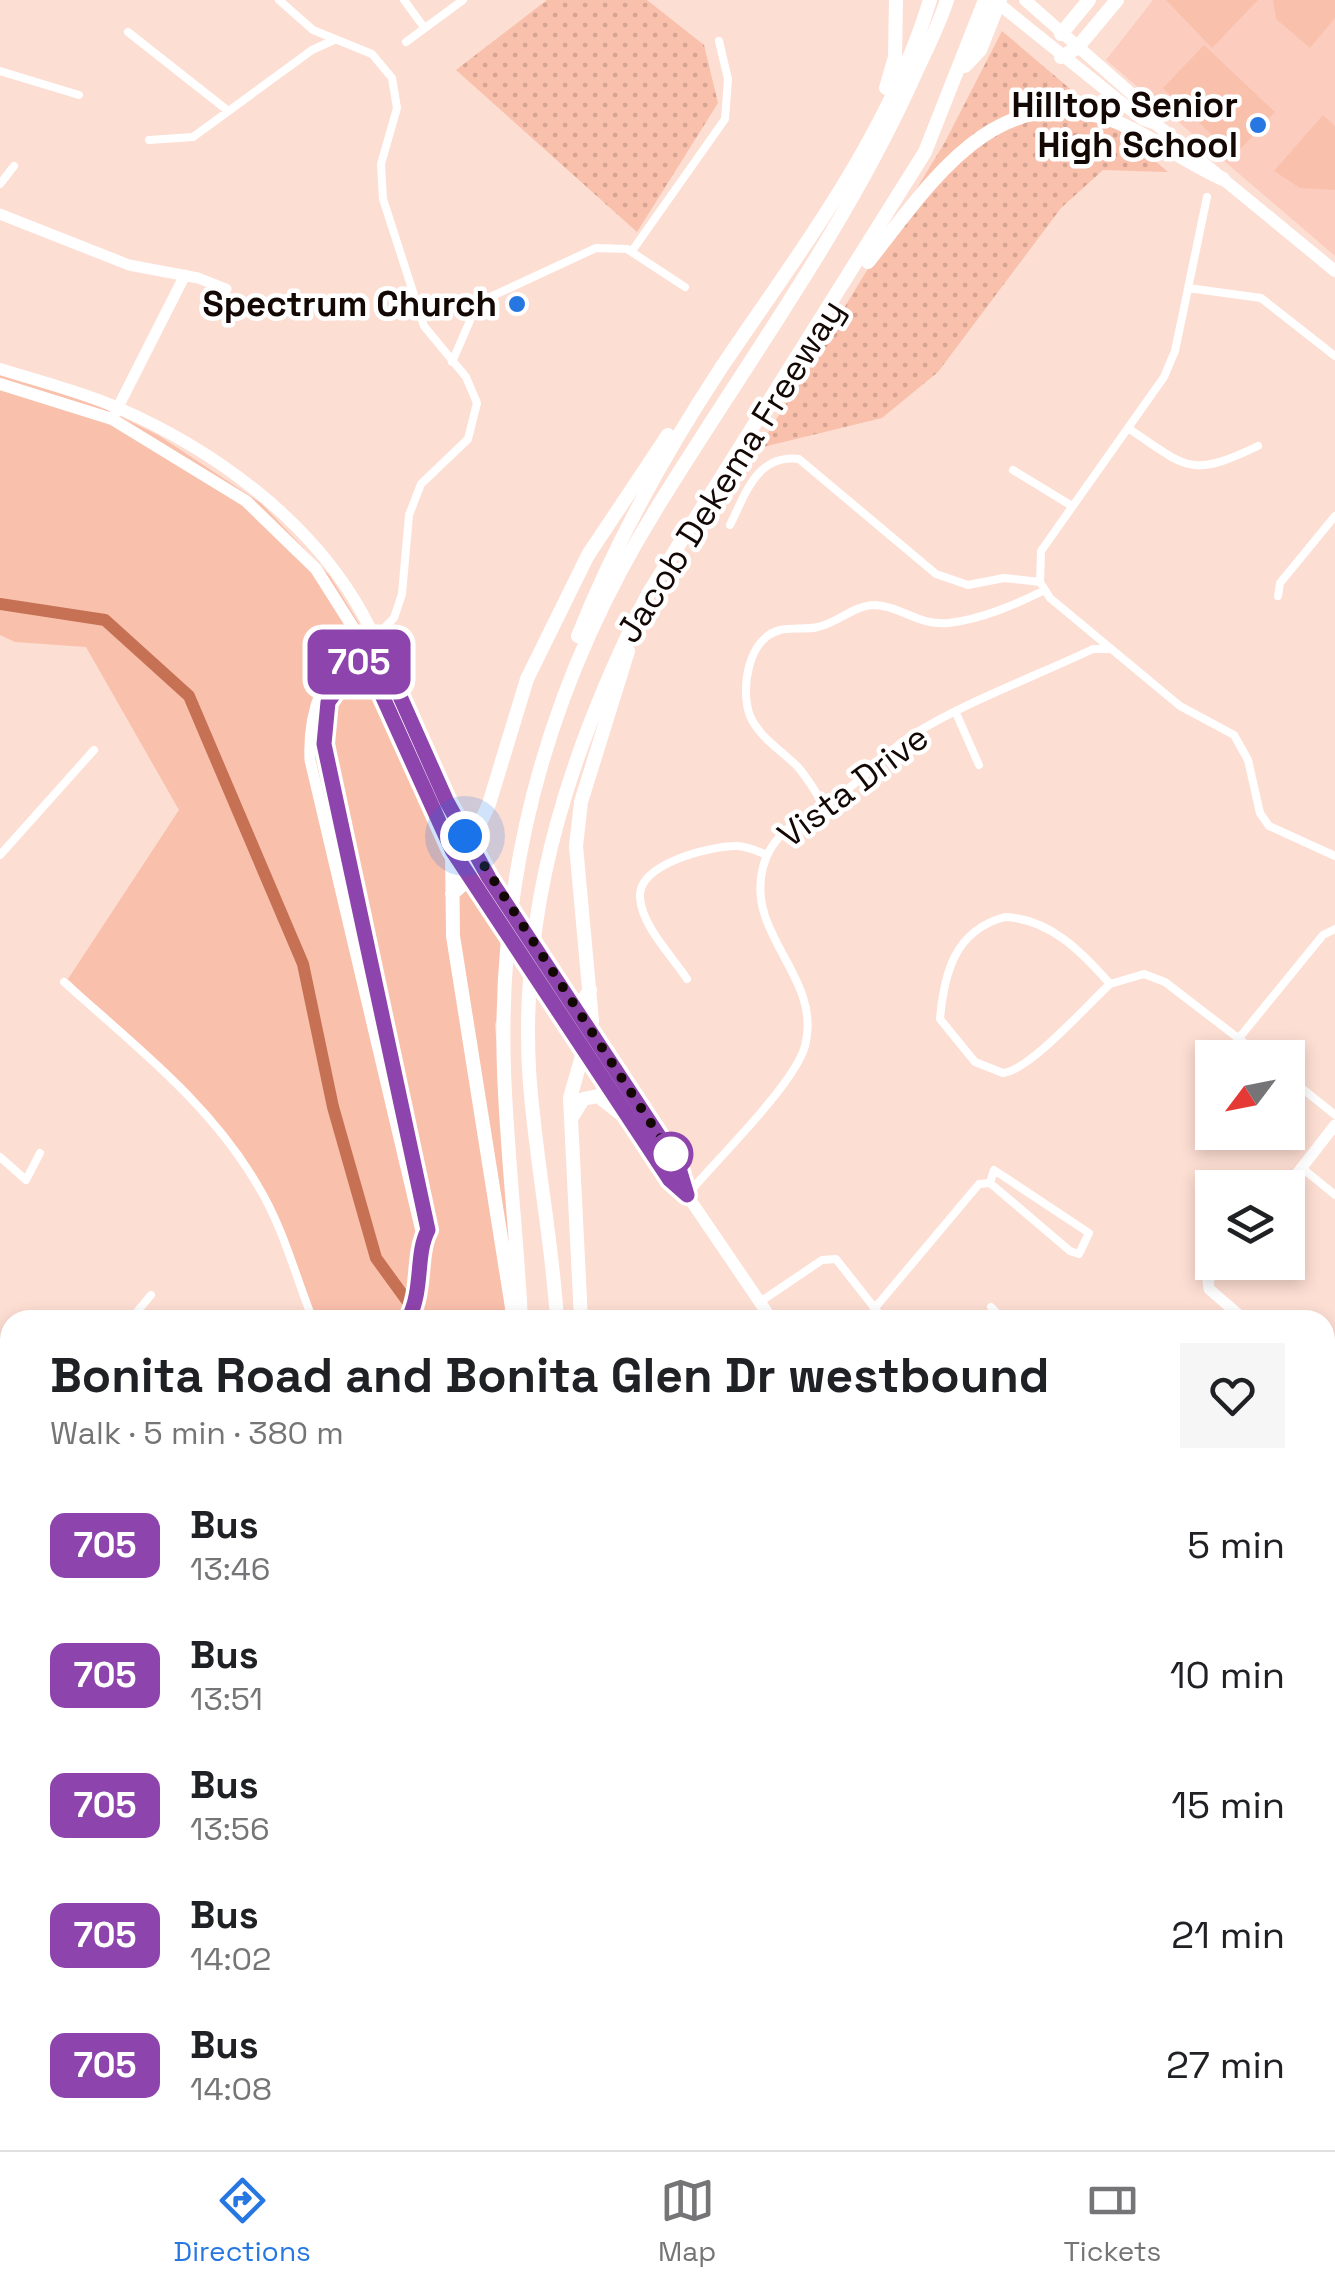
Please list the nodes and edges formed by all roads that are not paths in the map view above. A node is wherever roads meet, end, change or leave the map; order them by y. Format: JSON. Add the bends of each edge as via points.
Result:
{"nodes":[{"id":1,"x":279,"y":0,"type":"edge"},
{"id":2,"x":404,"y":0,"type":"edge"},
{"id":3,"x":463,"y":0,"type":"edge"},
{"id":4,"x":896,"y":0,"type":"edge"},
{"id":5,"x":930,"y":0,"type":"edge"},
{"id":6,"x":947,"y":0,"type":"edge"},
{"id":7,"x":985,"y":0,"type":"edge"},
{"id":8,"x":1025,"y":0,"type":"edge"},
{"id":9,"x":1088,"y":0,"type":"edge"},
{"id":10,"x":1117,"y":0,"type":"edge"},
{"id":11,"x":1000,"y":4,"type":"edge"},
{"id":12,"x":423,"y":26,"type":"junction"},
{"id":13,"x":128,"y":32,"type":"dead end"},
{"id":14,"x":1061,"y":34,"type":"junction"},
{"id":15,"x":334,"y":40,"type":"junction"},
{"id":16,"x":719,"y":41,"type":"dead end"},
{"id":17,"x":406,"y":42,"type":"dead end"},
{"id":18,"x":1077,"y":48,"type":"junction"},
{"id":19,"x":1061,"y":57,"type":"junction"},
{"id":20,"x":0,"y":71,"type":"edge"},
{"id":21,"x":958,"y":74,"type":"junction"},
{"id":22,"x":78,"y":95,"type":"dead end"},
{"id":23,"x":227,"y":110,"type":"junction"},
{"id":24,"x":1156,"y":124,"type":"junction"},
{"id":25,"x":150,"y":140,"type":"dead end"},
{"id":26,"x":14,"y":166,"type":"dead end"},
{"id":27,"x":850,"y":170,"type":"junction"},
{"id":28,"x":1223,"y":178,"type":"junction"},
{"id":29,"x":0,"y":184,"type":"edge"},
{"id":30,"x":1207,"y":196,"type":"dead end"},
{"id":31,"x":0,"y":214,"type":"edge"},
{"id":32,"x":632,"y":252,"type":"junction"},
{"id":33,"x":1335,"y":271,"type":"edge"},
{"id":34,"x":185,"y":275,"type":"junction"},
{"id":35,"x":685,"y":288,"type":"dead end"},
{"id":36,"x":1188,"y":288,"type":"junction"},
{"id":37,"x":226,"y":289,"type":"dead end"},
{"id":38,"x":824,"y":318,"type":"junction"},
{"id":39,"x":1335,"y":356,"type":"edge"},
{"id":40,"x":452,"y":362,"type":"junction"},
{"id":41,"x":0,"y":369,"type":"edge"},
{"id":42,"x":0,"y":384,"type":"edge"},
{"id":43,"x":702,"y":398,"type":"junction"},
{"id":44,"x":114,"y":413,"type":"junction"},
{"id":45,"x":1128,"y":428,"type":"junction"},
{"id":46,"x":1258,"y":446,"type":"dead end"},
{"id":47,"x":1013,"y":470,"type":"dead end"},
{"id":48,"x":1072,"y":506,"type":"junction"},
{"id":49,"x":1335,"y":516,"type":"edge"},
{"id":50,"x":730,"y":525,"type":"dead end"},
{"id":51,"x":1042,"y":586,"type":"junction"},
{"id":52,"x":648,"y":594,"type":"junction"},
{"id":53,"x":1278,"y":596,"type":"dead end"},
{"id":54,"x":374,"y":638,"type":"junction"},
{"id":55,"x":1113,"y":650,"type":"junction"},
{"id":56,"x":363,"y":651,"type":"junction"},
{"id":57,"x":956,"y":713,"type":"junction"},
{"id":58,"x":545,"y":742,"type":"junction"},
{"id":59,"x":94,"y":750,"type":"dead end"},
{"id":60,"x":979,"y":765,"type":"dead end"},
{"id":61,"x":823,"y":804,"type":"junction"},
{"id":62,"x":465,"y":836,"type":"junction"},
{"id":63,"x":452,"y":850,"type":"junction"},
{"id":64,"x":0,"y":855,"type":"edge"},
{"id":65,"x":767,"y":855,"type":"junction"},
{"id":66,"x":1335,"y":856,"type":"edge"},
{"id":67,"x":461,"y":864,"type":"junction"},
{"id":68,"x":470,"y":879,"type":"junction"},
{"id":69,"x":494,"y":888,"type":"junction"},
{"id":70,"x":452,"y":894,"type":"junction"},
{"id":71,"x":1335,"y":929,"type":"edge"},
{"id":72,"x":687,"y":978,"type":"dead end"},
{"id":73,"x":64,"y":982,"type":"dead end"},
{"id":74,"x":1110,"y":984,"type":"junction"},
{"id":75,"x":590,"y":990,"type":"junction"},
{"id":76,"x":554,"y":1007,"type":"junction"},
{"id":77,"x":576,"y":1010,"type":"junction"},
{"id":78,"x":590,"y":1031,"type":"junction"},
{"id":79,"x":1239,"y":1038,"type":"junction"},
{"id":80,"x":1242,"y":1040,"type":"edge"},
{"id":81,"x":584,"y":1054,"type":"junction"},
{"id":82,"x":1305,"y":1091,"type":"edge"},
{"id":83,"x":1335,"y":1115,"type":"edge"},
{"id":84,"x":569,"y":1122,"type":"junction"},
{"id":85,"x":630,"y":1122,"type":"junction"},
{"id":86,"x":1335,"y":1125,"type":"edge"},
{"id":87,"x":40,"y":1153,"type":"dead end"},
{"id":88,"x":0,"y":1157,"type":"edge"},
{"id":89,"x":1302,"y":1168,"type":"joint"},
{"id":90,"x":990,"y":1183,"type":"junction"},
{"id":91,"x":687,"y":1195,"type":"junction"},
{"id":92,"x":1335,"y":1195,"type":"edge"},
{"id":93,"x":1211,"y":1280,"type":"edge"},
{"id":94,"x":151,"y":1296,"type":"dead end"},
{"id":95,"x":760,"y":1302,"type":"junction"},
{"id":96,"x":991,"y":1307,"type":"dead end"},
{"id":97,"x":874,"y":1309,"type":"joint"},
{"id":98,"x":139,"y":1310,"type":"edge"},
{"id":99,"x":309,"y":1310,"type":"edge"},
{"id":100,"x":412,"y":1310,"type":"edge"},
{"id":101,"x":516,"y":1310,"type":"edge"},
{"id":102,"x":517,"y":1310,"type":"edge"},
{"id":103,"x":556,"y":1310,"type":"edge"},
{"id":104,"x":580,"y":1310,"type":"edge"},
{"id":105,"x":765,"y":1310,"type":"edge"},
{"id":106,"x":994,"y":1310,"type":"edge"},
{"id":107,"x":1232,"y":1310,"type":"edge"}],
"edges":[{"from":1,"to":15,"type":"street"},
{"from":2,"to":12,"type":"street"},
{"from":3,"to":12,"type":"street"},
{"from":4,"to":27,"type":"highway","via":[[891,74]]},
{"from":5,"to":27,"type":"highway","via":[[894,91]]},
{"from":6,"to":58,"type":"highway","name":"Jacob Dekema Freeway","via":[[892,124],[830,234],[634,546],[589,632]]},
{"from":7,"to":21,"type":"highway","name":"Jacob Dekema Freeway"},
{"from":8,"to":14,"type":"main road"},
{"from":9,"to":14,"type":"highway"},
{"from":10,"to":18,"type":"highway"},
{"from":11,"to":19,"type":"main road"},
{"from":11,"to":21,"type":"highway","via":[[980,50]]},
{"from":12,"to":17,"type":"street"},
{"from":13,"to":23,"type":"street"},
{"from":14,"to":18,"type":"main road"},
{"from":15,"to":23,"type":"street"},
{"from":15,"to":40,"type":"street","via":[[372,54],[395,85],[397,108],[380,164],[383,199],[424,326]]},
{"from":16,"to":32,"type":"street","via":[[728,79],[725,118]]},
{"from":18,"to":19,"type":"highway"},
{"from":18,"to":24,"type":"main road","via":[[1152,111]]},
{"from":19,"to":24,"type":"main road"},
{"from":20,"to":22,"type":"street"},
{"from":21,"to":38,"type":"highway","name":"Jacob Dekema Freeway","via":[[925,152]]},
{"from":23,"to":25,"type":"street","via":[[193,137]]},
{"from":24,"to":28,"type":"main road"},
{"from":26,"to":29,"type":"street"},
{"from":27,"to":43,"type":"highway"},
{"from":28,"to":33,"type":"main road"},
{"from":28,"to":38,"type":"highway","via":[[1112,121],[1052,112],[1024,116],[958,151]]},
{"from":30,"to":36,"type":"street"},
{"from":31,"to":34,"type":"main road","via":[[129,265]]},
{"from":32,"to":35,"type":"street"},
{"from":32,"to":40,"type":"street","via":[[596,248],[494,294],[472,316]]},
{"from":34,"to":37,"type":"main road"},
{"from":34,"to":44,"type":"main road"},
{"from":36,"to":39,"type":"street","via":[[1261,298]]},
{"from":36,"to":45,"type":"street","via":[[1164,377]]},
{"from":38,"to":52,"type":"highway","name":"Jacob Dekema Freeway"},
{"from":40,"to":54,"type":"street","via":[[473,388],[474,426],[464,445],[421,484],[409,515],[402,594],[394,618]]},
{"from":41,"to":44,"type":"main road"},
{"from":42,"to":44,"type":"main road"},
{"from":43,"to":58,"type":"highway","via":[[639,501],[600,586],[567,661]]},
{"from":43,"to":62,"type":"highway","via":[[679,419],[588,555],[520,697],[489,804]]},
{"from":44,"to":54,"type":"main road","via":[[200,454],[277,508],[330,564]]},
{"from":44,"to":56,"type":"main road","via":[[272,522],[316,569]]},
{"from":45,"to":46,"type":"street","via":[[1198,467]]},
{"from":45,"to":48,"type":"street"},
{"from":47,"to":48,"type":"street"},
{"from":48,"to":51,"type":"street","via":[[1041,551]]},
{"from":49,"to":53,"type":"street","via":[[1280,583]]},
{"from":50,"to":51,"type":"street","via":[[760,470],[772,460],[799,459],[936,574],[968,585],[1004,578]]},
{"from":51,"to":55,"type":"street"},
{"from":51,"to":61,"type":"street","via":[[1005,610],[949,622],[863,606],[821,627],[783,629],[762,639],[747,686],[749,713]]},
{"from":52,"to":75,"type":"highway","via":[[582,802],[578,886]]},
{"from":52,"to":103,"type":"highway","name":"Jacob Dekema Freeway","via":[[587,725],[535,912],[529,1066]]},
{"from":54,"to":56,"type":"main road"},
{"from":54,"to":62,"type":"main road"},
{"from":55,"to":57,"type":"street","name":"Vista Drive","via":[[1093,650]]},
{"from":55,"to":66,"type":"street","via":[[1186,710],[1237,738],[1269,826]]},
{"from":56,"to":63,"type":"main road"},
{"from":56,"to":100,"type":"main road","via":[[342,659],[320,692],[310,760],[422,1240],[420,1289]]},
{"from":57,"to":60,"type":"street"},
{"from":57,"to":61,"type":"street","name":"Vista Drive","via":[[910,737]]},
{"from":58,"to":102,"type":"highway","name":"Jacob Dekema Freeway","via":[[514,882],[504,993]]},
{"from":59,"to":64,"type":"street"},
{"from":61,"to":65,"type":"street","name":"Vista Drive","via":[[784,831]]},
{"from":62,"to":67,"type":"highway"},
{"from":62,"to":69,"type":"main road"},
{"from":63,"to":67,"type":"main road"},
{"from":63,"to":70,"type":"highway"},
{"from":65,"to":72,"type":"street","name":"Vista Drive","via":[[721,848],[662,866],[643,880],[645,916]]},
{"from":65,"to":91,"type":"street","via":[[760,904],[804,996],[805,1045],[788,1077]]},
{"from":67,"to":68,"type":"main road"},
{"from":68,"to":69,"type":"highway","via":[[483,878]]},
{"from":68,"to":70,"type":"highway"},
{"from":68,"to":76,"type":"main road"},
{"from":69,"to":77,"type":"main road"},
{"from":70,"to":101,"type":"highway","via":[[453,936]]},
{"from":71,"to":79,"type":"street","via":[[1323,935]]},
{"from":73,"to":99,"type":"street","via":[[185,1091],[233,1147],[272,1213]]},
{"from":74,"to":74,"type":"street","via":[[1063,938],[1034,922],[1004,917],[979,925],[959,945],[944,980],[940,1019],[980,1066],[1009,1073],[1030,1064]]},
{"from":74,"to":79,"type":"street","via":[[1144,974],[1165,982]]},
{"from":75,"to":77,"type":"highway"},
{"from":75,"to":78,"type":"highway"},
{"from":76,"to":77,"type":"highway"},
{"from":76,"to":81,"type":"main road"},
{"from":77,"to":78,"type":"main road"},
{"from":78,"to":81,"type":"highway"},
{"from":78,"to":91,"type":"main road","via":[[678,1165]]},
{"from":79,"to":80,"type":"street"},
{"from":81,"to":84,"type":"highway"},
{"from":81,"to":85,"type":"main road"},
{"from":82,"to":83,"type":"street"},
{"from":84,"to":85,"type":"highway","via":[[579,1103],[596,1096]]},
{"from":84,"to":104,"type":"highway"},
{"from":85,"to":91,"type":"main road"},
{"from":86,"to":89,"type":"main road"},
{"from":87,"to":88,"type":"street","via":[[26,1180]]},
{"from":89,"to":92,"type":"street"},
{"from":90,"to":90,"type":"street","via":[[1075,1254],[1083,1252],[1086,1228],[994,1170]]},
{"from":90,"to":97,"type":"street","via":[[979,1184]]},
{"from":91,"to":95,"type":"main road"},
{"from":93,"to":107,"type":"main road","via":[[1214,1296]]},
{"from":94,"to":98,"type":"street"},
{"from":95,"to":97,"type":"street","via":[[830,1258],[842,1263]]},
{"from":95,"to":105,"type":"main road"},
{"from":96,"to":106,"type":"street"}]}
